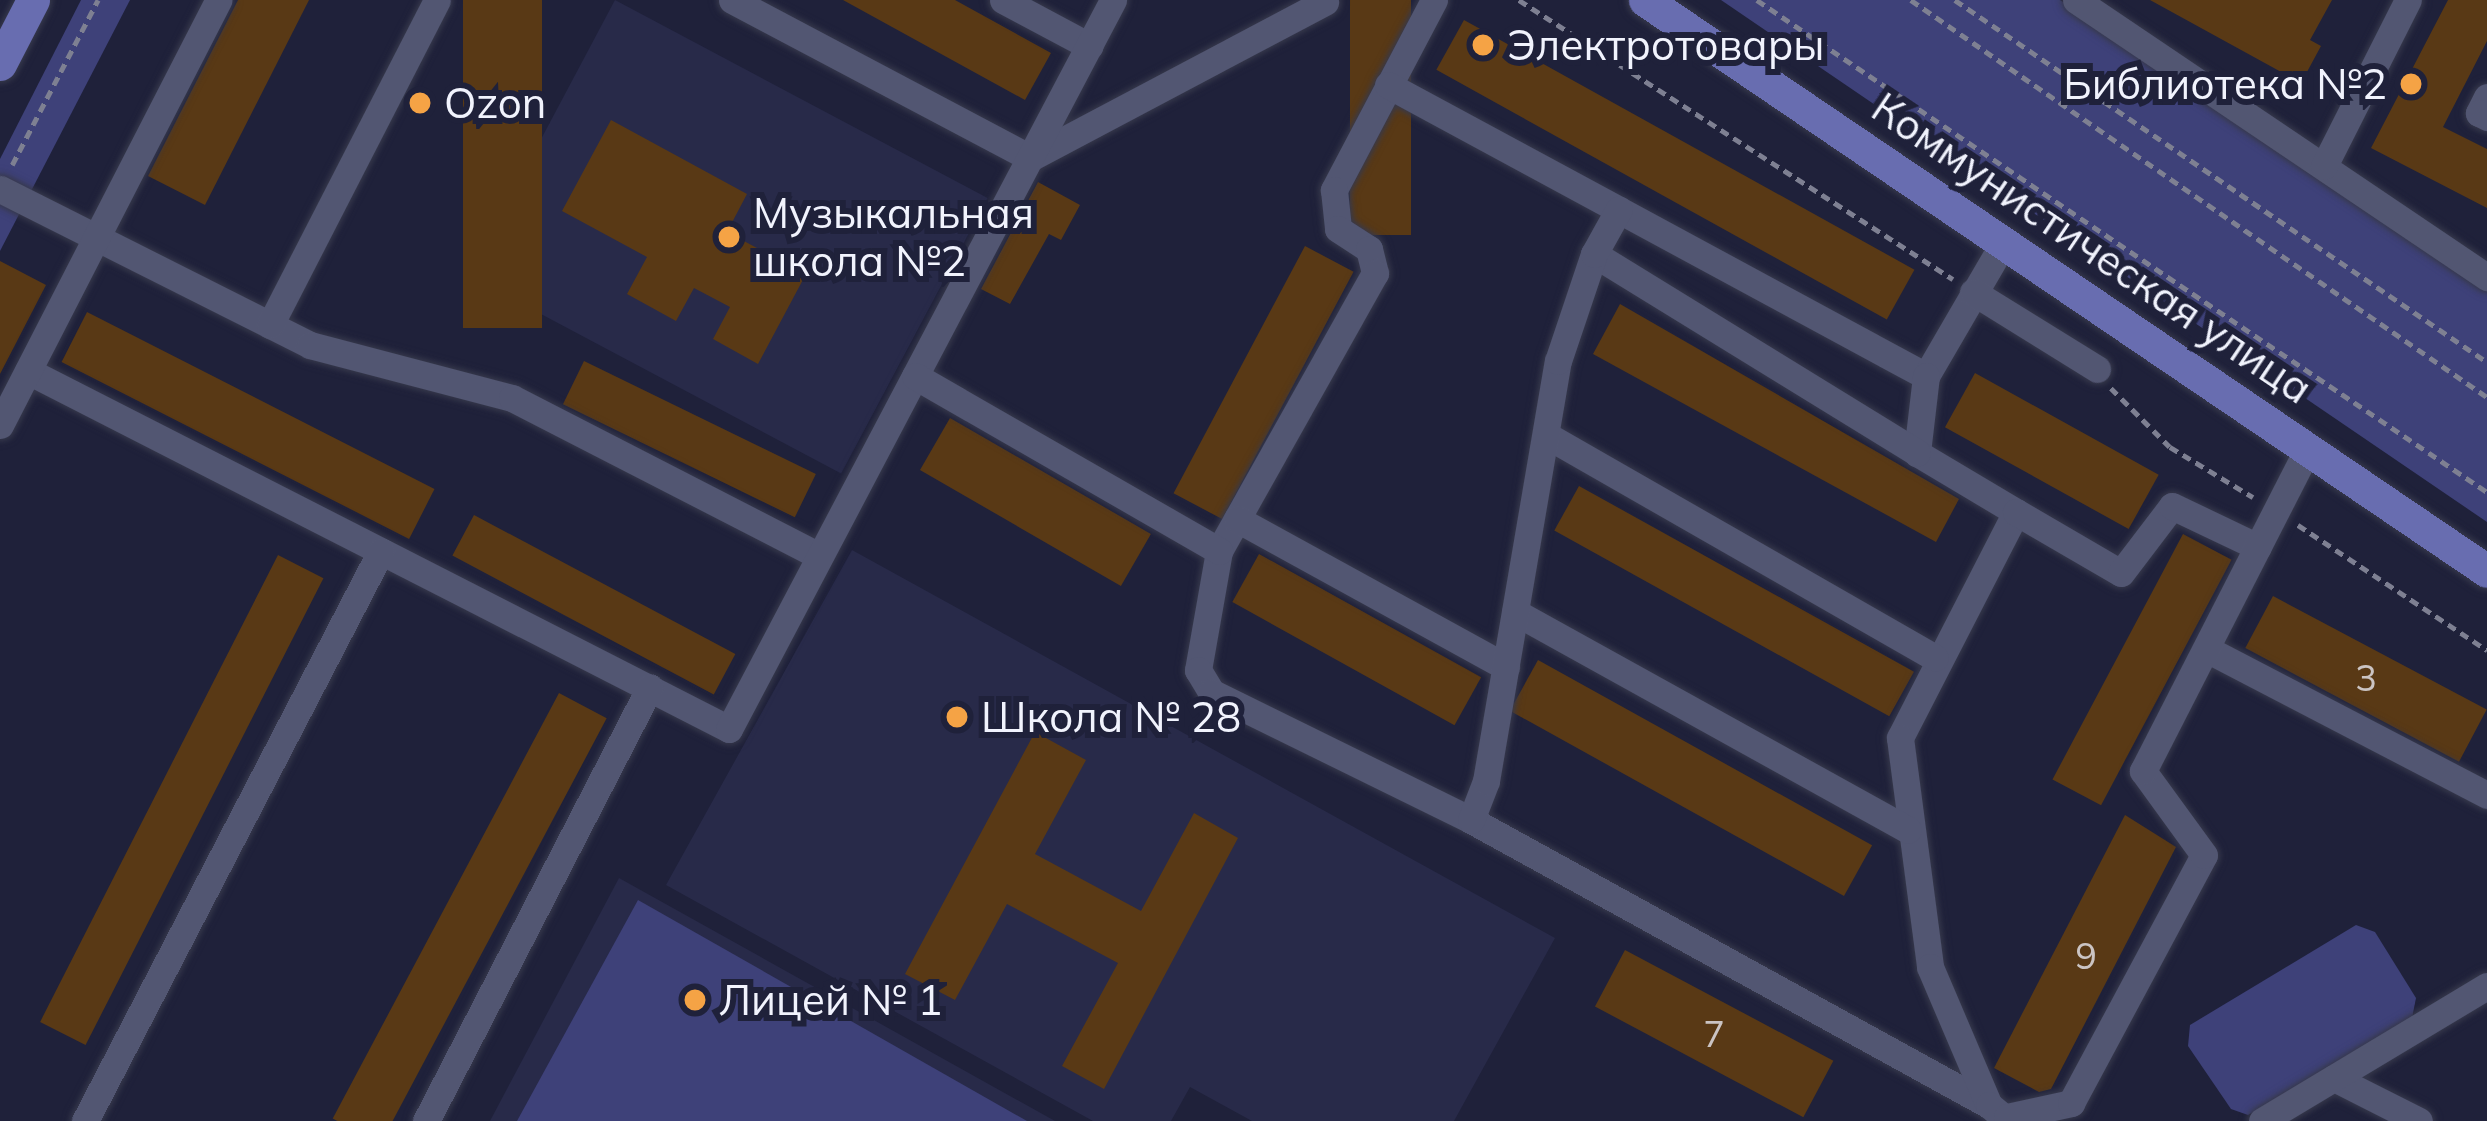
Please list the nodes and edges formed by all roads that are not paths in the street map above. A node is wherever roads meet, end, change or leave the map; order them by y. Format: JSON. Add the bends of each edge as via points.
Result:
{"nodes":[{"id":1,"x":33,"y":0,"type":"edge"},
{"id":2,"x":218,"y":0,"type":"edge"},
{"id":3,"x":437,"y":0,"type":"edge"},
{"id":4,"x":732,"y":0,"type":"edge"},
{"id":5,"x":1003,"y":0,"type":"edge"},
{"id":6,"x":1113,"y":0,"type":"edge"},
{"id":7,"x":1434,"y":0,"type":"edge"},
{"id":8,"x":1645,"y":0,"type":"edge"},
{"id":9,"x":2076,"y":0,"type":"edge"},
{"id":10,"x":2408,"y":0,"type":"edge"},
{"id":11,"x":1324,"y":1,"type":"edge"},
{"id":12,"x":1089,"y":46,"type":"junction"},
{"id":13,"x":0,"y":64,"type":"edge"},
{"id":14,"x":1388,"y":85,"type":"junction"},
{"id":15,"x":2487,"y":98,"type":"edge"},
{"id":16,"x":2487,"y":117,"type":"edge"},
{"id":17,"x":1030,"y":158,"type":"junction"},
{"id":18,"x":2324,"y":166,"type":"junction"},
{"id":19,"x":5,"y":179,"type":"edge"},
{"id":20,"x":1619,"y":209,"type":"junction"},
{"id":21,"x":97,"y":238,"type":"junction"},
{"id":22,"x":2004,"y":242,"type":"junction"},
{"id":23,"x":1594,"y":254,"type":"junction"},
{"id":24,"x":2487,"y":277,"type":"edge"},
{"id":25,"x":1973,"y":292,"type":"junction"},
{"id":26,"x":271,"y":325,"type":"junction"},
{"id":27,"x":2096,"y":369,"type":"road end"},
{"id":28,"x":28,"y":371,"type":"junction"},
{"id":29,"x":915,"y":376,"type":"junction"},
{"id":30,"x":1926,"y":376,"type":"junction"},
{"id":31,"x":0,"y":425,"type":"edge"},
{"id":32,"x":1546,"y":435,"type":"junction"},
{"id":33,"x":2308,"y":449,"type":"junction"},
{"id":34,"x":1917,"y":453,"type":"junction"},
{"id":35,"x":2015,"y":512,"type":"junction"},
{"id":36,"x":1237,"y":519,"type":"junction"},
{"id":37,"x":2258,"y":547,"type":"junction"},
{"id":38,"x":381,"y":551,"type":"junction"},
{"id":39,"x":1219,"y":551,"type":"junction"},
{"id":40,"x":819,"y":556,"type":"junction"},
{"id":41,"x":2487,"y":571,"type":"edge"},
{"id":42,"x":1515,"y":612,"type":"junction"},
{"id":43,"x":2218,"y":655,"type":"dead end"},
{"id":44,"x":1935,"y":658,"type":"junction"},
{"id":45,"x":1506,"y":667,"type":"junction"},
{"id":46,"x":650,"y":687,"type":"junction"},
{"id":47,"x":2487,"y":795,"type":"edge"},
{"id":48,"x":1471,"y":820,"type":"junction"},
{"id":49,"x":1908,"y":830,"type":"junction"},
{"id":50,"x":2487,"y":986,"type":"edge"},
{"id":51,"x":2334,"y":1078,"type":"junction"},
{"id":52,"x":2078,"y":1112,"type":"edge"},
{"id":53,"x":2001,"y":1114,"type":"edge"},
{"id":54,"x":85,"y":1121,"type":"edge"},
{"id":55,"x":426,"y":1121,"type":"edge"},
{"id":56,"x":2262,"y":1121,"type":"edge"},
{"id":57,"x":2419,"y":1121,"type":"edge"}],
"edges":[{"from":1,"to":13,"type":"main road"},
{"from":2,"to":21,"type":"lane"},
{"from":3,"to":26,"type":"lane"},
{"from":4,"to":17,"type":"lane"},
{"from":5,"to":12,"type":"lane"},
{"from":6,"to":12,"type":"lane"},
{"from":7,"to":14,"type":"lane"},
{"from":8,"to":22,"type":"main road","name":"Коммунистическая улица"},
{"from":9,"to":18,"type":"lane"},
{"from":10,"to":18,"type":"lane"},
{"from":11,"to":17,"type":"lane"},
{"from":12,"to":17,"type":"lane"},
{"from":14,"to":20,"type":"lane"},
{"from":14,"to":36,"type":"lane","via":[[1330,211],[1338,229],[1369,249],[1376,272]]},
{"from":15,"to":16,"type":"lane","via":[[2479,113]]},
{"from":17,"to":29,"type":"lane"},
{"from":18,"to":24,"type":"lane"},
{"from":19,"to":21,"type":"lane"},
{"from":20,"to":23,"type":"lane"},
{"from":20,"to":30,"type":"lane"},
{"from":21,"to":26,"type":"lane"},
{"from":21,"to":28,"type":"lane"},
{"from":22,"to":25,"type":"lane"},
{"from":22,"to":33,"type":"main road","name":"Коммунистическая улица"},
{"from":23,"to":32,"type":"lane","via":[[1558,361]]},
{"from":23,"to":34,"type":"lane"},
{"from":25,"to":27,"type":"lane"},
{"from":25,"to":30,"type":"lane"},
{"from":26,"to":40,"type":"lane","via":[[310,345],[512,398]]},
{"from":28,"to":31,"type":"lane"},
{"from":28,"to":38,"type":"lane"},
{"from":29,"to":39,"type":"lane"},
{"from":29,"to":40,"type":"lane"},
{"from":30,"to":34,"type":"lane"},
{"from":32,"to":42,"type":"lane"},
{"from":32,"to":44,"type":"lane"},
{"from":33,"to":37,"type":"lane"},
{"from":33,"to":41,"type":"main road","name":"Коммунистическая улица"},
{"from":34,"to":35,"type":"lane"},
{"from":35,"to":37,"type":"lane","via":[[2121,574],[2172,506]]},
{"from":35,"to":44,"type":"lane"},
{"from":36,"to":39,"type":"lane"},
{"from":36,"to":45,"type":"lane"},
{"from":37,"to":52,"type":"lane","via":[[2143,771],[2204,855]]},
{"from":38,"to":46,"type":"lane"},
{"from":38,"to":54,"type":"lane"},
{"from":39,"to":48,"type":"lane","via":[[1198,670],[1211,692]]},
{"from":40,"to":46,"type":"lane","via":[[728,729]]},
{"from":42,"to":45,"type":"lane"},
{"from":42,"to":49,"type":"lane"},
{"from":43,"to":47,"type":"lane"},
{"from":44,"to":49,"type":"lane","via":[[1900,738]]},
{"from":45,"to":48,"type":"lane"},
{"from":46,"to":55,"type":"lane"},
{"from":48,"to":53,"type":"lane"},
{"from":49,"to":53,"type":"lane","via":[[1930,967]]},
{"from":50,"to":51,"type":"lane"},
{"from":51,"to":56,"type":"lane"},
{"from":51,"to":57,"type":"lane"},
{"from":52,"to":53,"type":"lane"}]}
